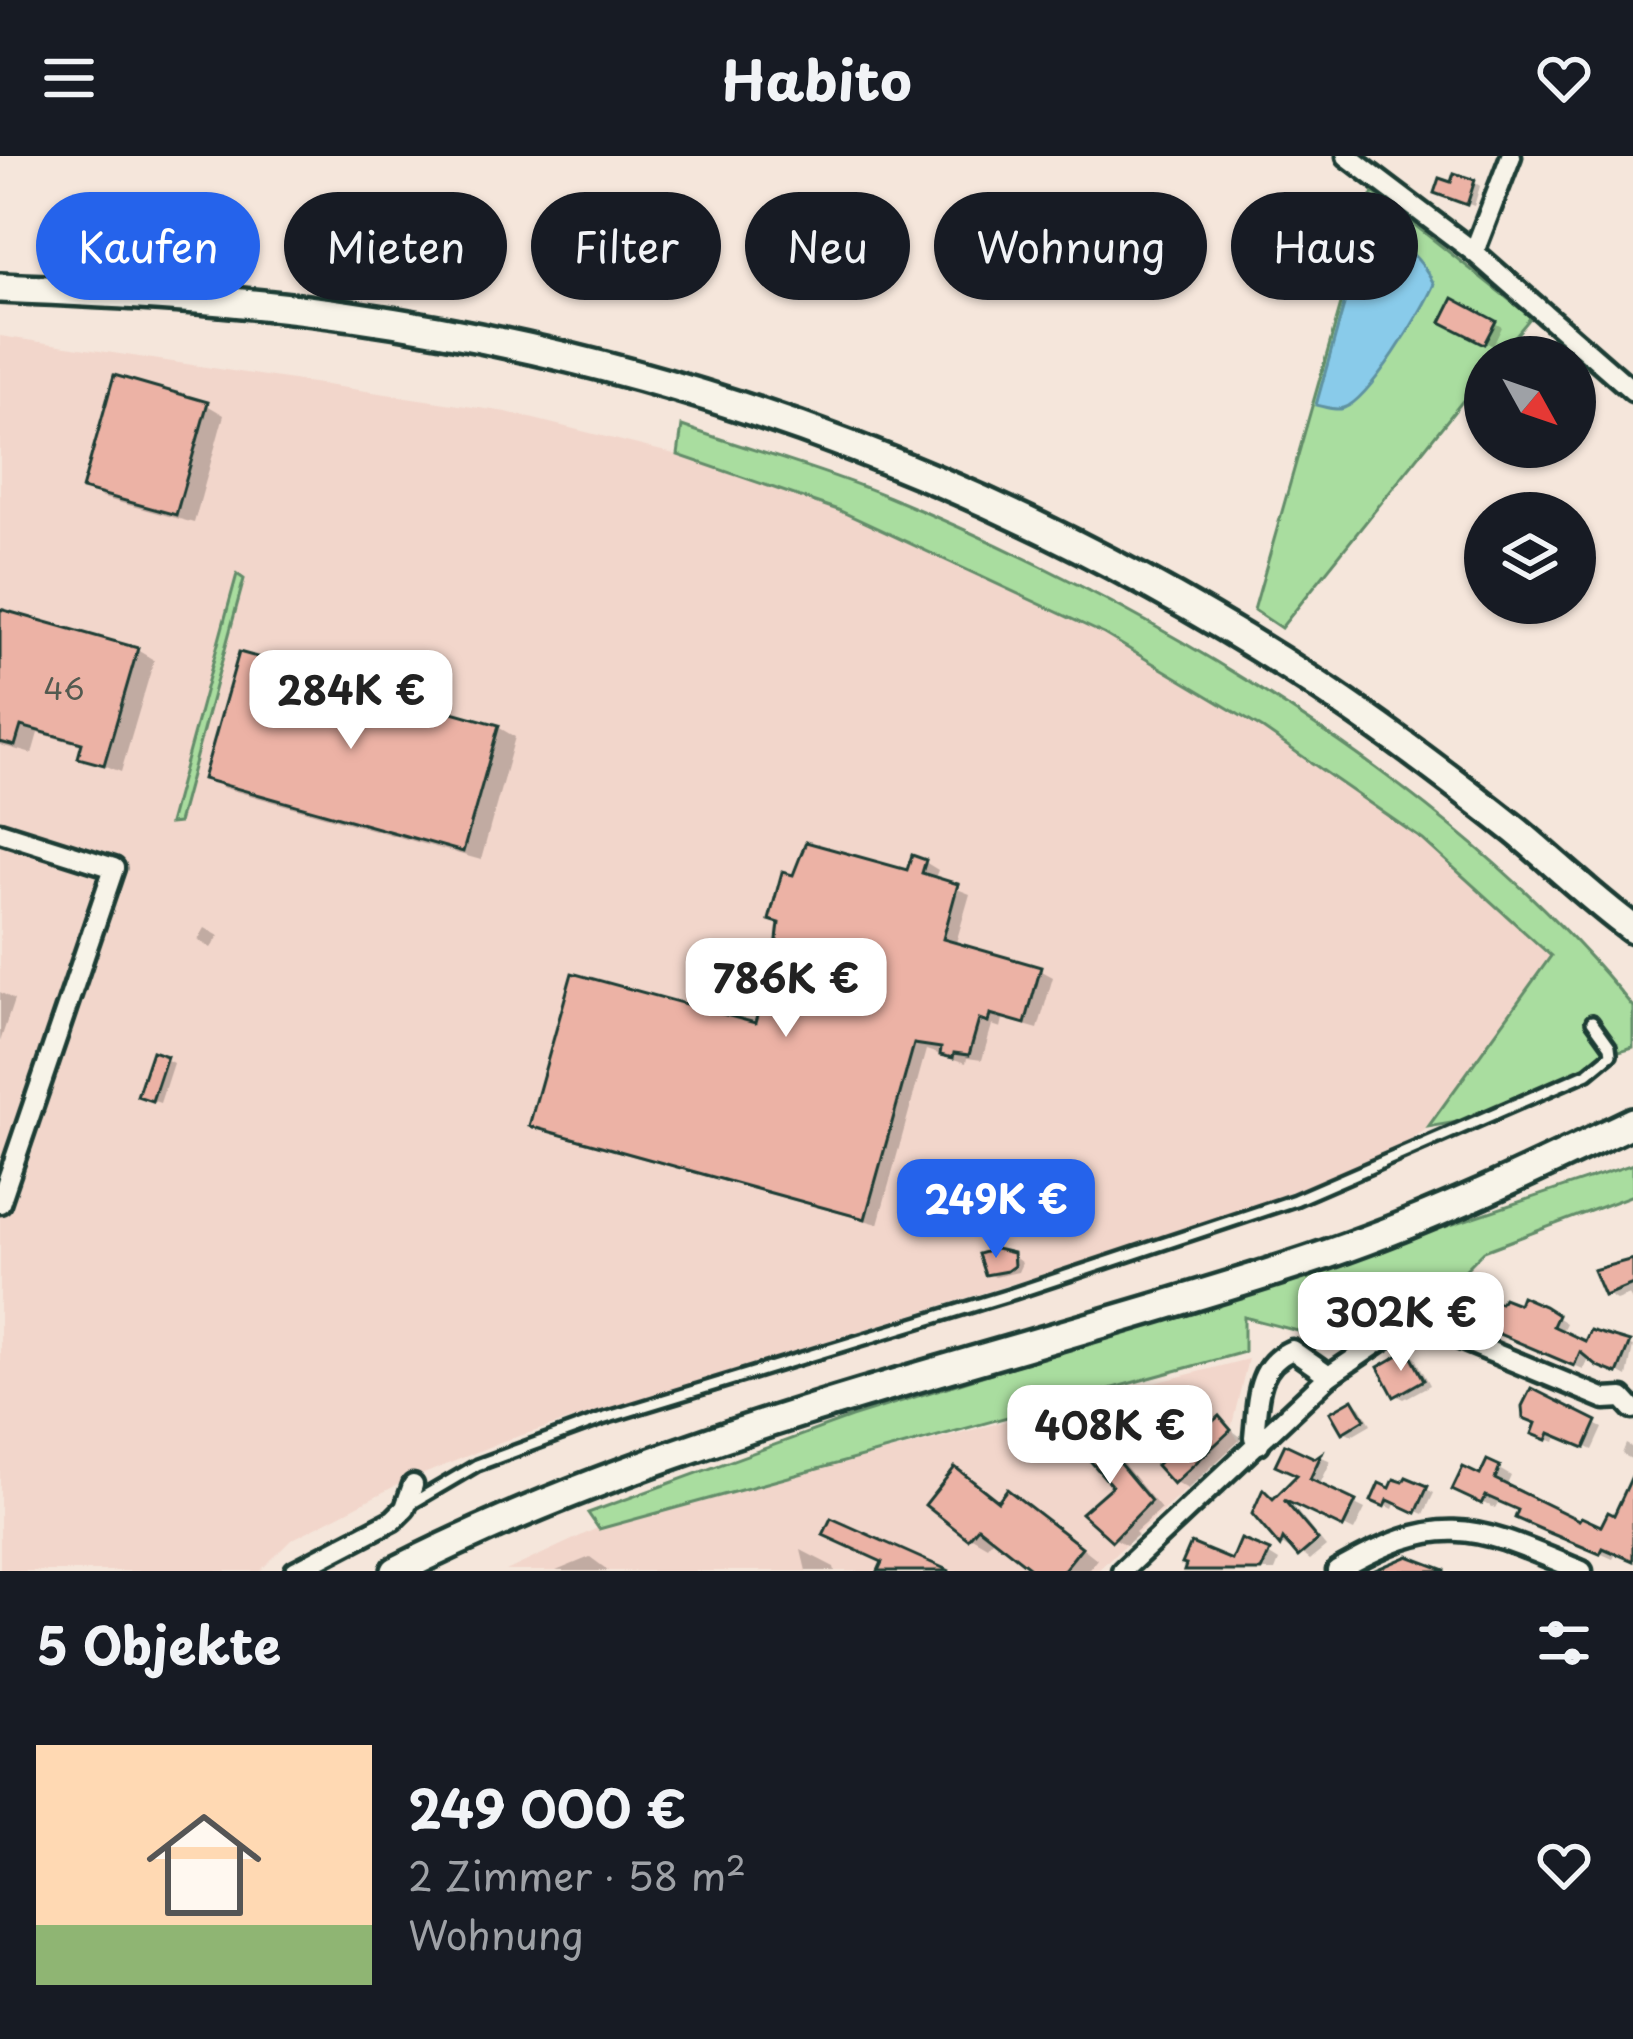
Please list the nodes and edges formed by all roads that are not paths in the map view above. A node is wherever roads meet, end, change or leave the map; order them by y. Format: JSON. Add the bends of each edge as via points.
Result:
{"nodes":[{"id":1,"x":1347,"y":156,"type":"edge"},
{"id":2,"x":1511,"y":156,"type":"edge"},
{"id":3,"x":1474,"y":252,"type":"junction"},
{"id":4,"x":0,"y":288,"type":"edge"},
{"id":5,"x":1633,"y":391,"type":"edge"},
{"id":6,"x":0,"y":832,"type":"edge"},
{"id":7,"x":1628,"y":928,"type":"edge"},
{"id":8,"x":1592,"y":1021,"type":"dead end"},
{"id":9,"x":1633,"y":1122,"type":"edge"},
{"id":10,"x":0,"y":1203,"type":"edge"},
{"id":11,"x":1330,"y":1376,"type":"junction"},
{"id":12,"x":1630,"y":1396,"type":"edge"},
{"id":13,"x":1259,"y":1444,"type":"junction"},
{"id":14,"x":413,"y":1485,"type":"dead end"},
{"id":15,"x":405,"y":1508,"type":"junction"},
{"id":16,"x":295,"y":1571,"type":"edge"},
{"id":17,"x":396,"y":1571,"type":"edge"},
{"id":18,"x":1122,"y":1571,"type":"edge"},
{"id":19,"x":1337,"y":1571,"type":"edge"},
{"id":20,"x":1582,"y":1571,"type":"edge"}],
"edges":[{"from":1,"to":3,"type":"street"},
{"from":2,"to":3,"type":"street"},
{"from":3,"to":5,"type":"street"},
{"from":4,"to":7,"type":"main road","via":[[222,301],[435,329],[666,384],[889,460],[1067,540],[1292,669],[1473,798]]},
{"from":6,"to":10,"type":"street","via":[[114,868]]},
{"from":8,"to":15,"type":"lane","via":[[1610,1046],[1606,1062],[1412,1152],[1295,1200],[1012,1294],[561,1433],[461,1473]]},
{"from":9,"to":17,"type":"main road","via":[[1364,1241],[745,1430]]},
{"from":11,"to":12,"type":"street","via":[[1388,1336],[1436,1329],[1605,1399]]},
{"from":11,"to":13,"type":"street"},
{"from":11,"to":13,"type":"street","via":[[1292,1350],[1277,1356],[1259,1390]]},
{"from":13,"to":18,"type":"street"},
{"from":14,"to":15,"type":"street"},
{"from":15,"to":16,"type":"street"},
{"from":19,"to":20,"type":"street","via":[[1391,1542],[1446,1528],[1475,1529]]}]}
